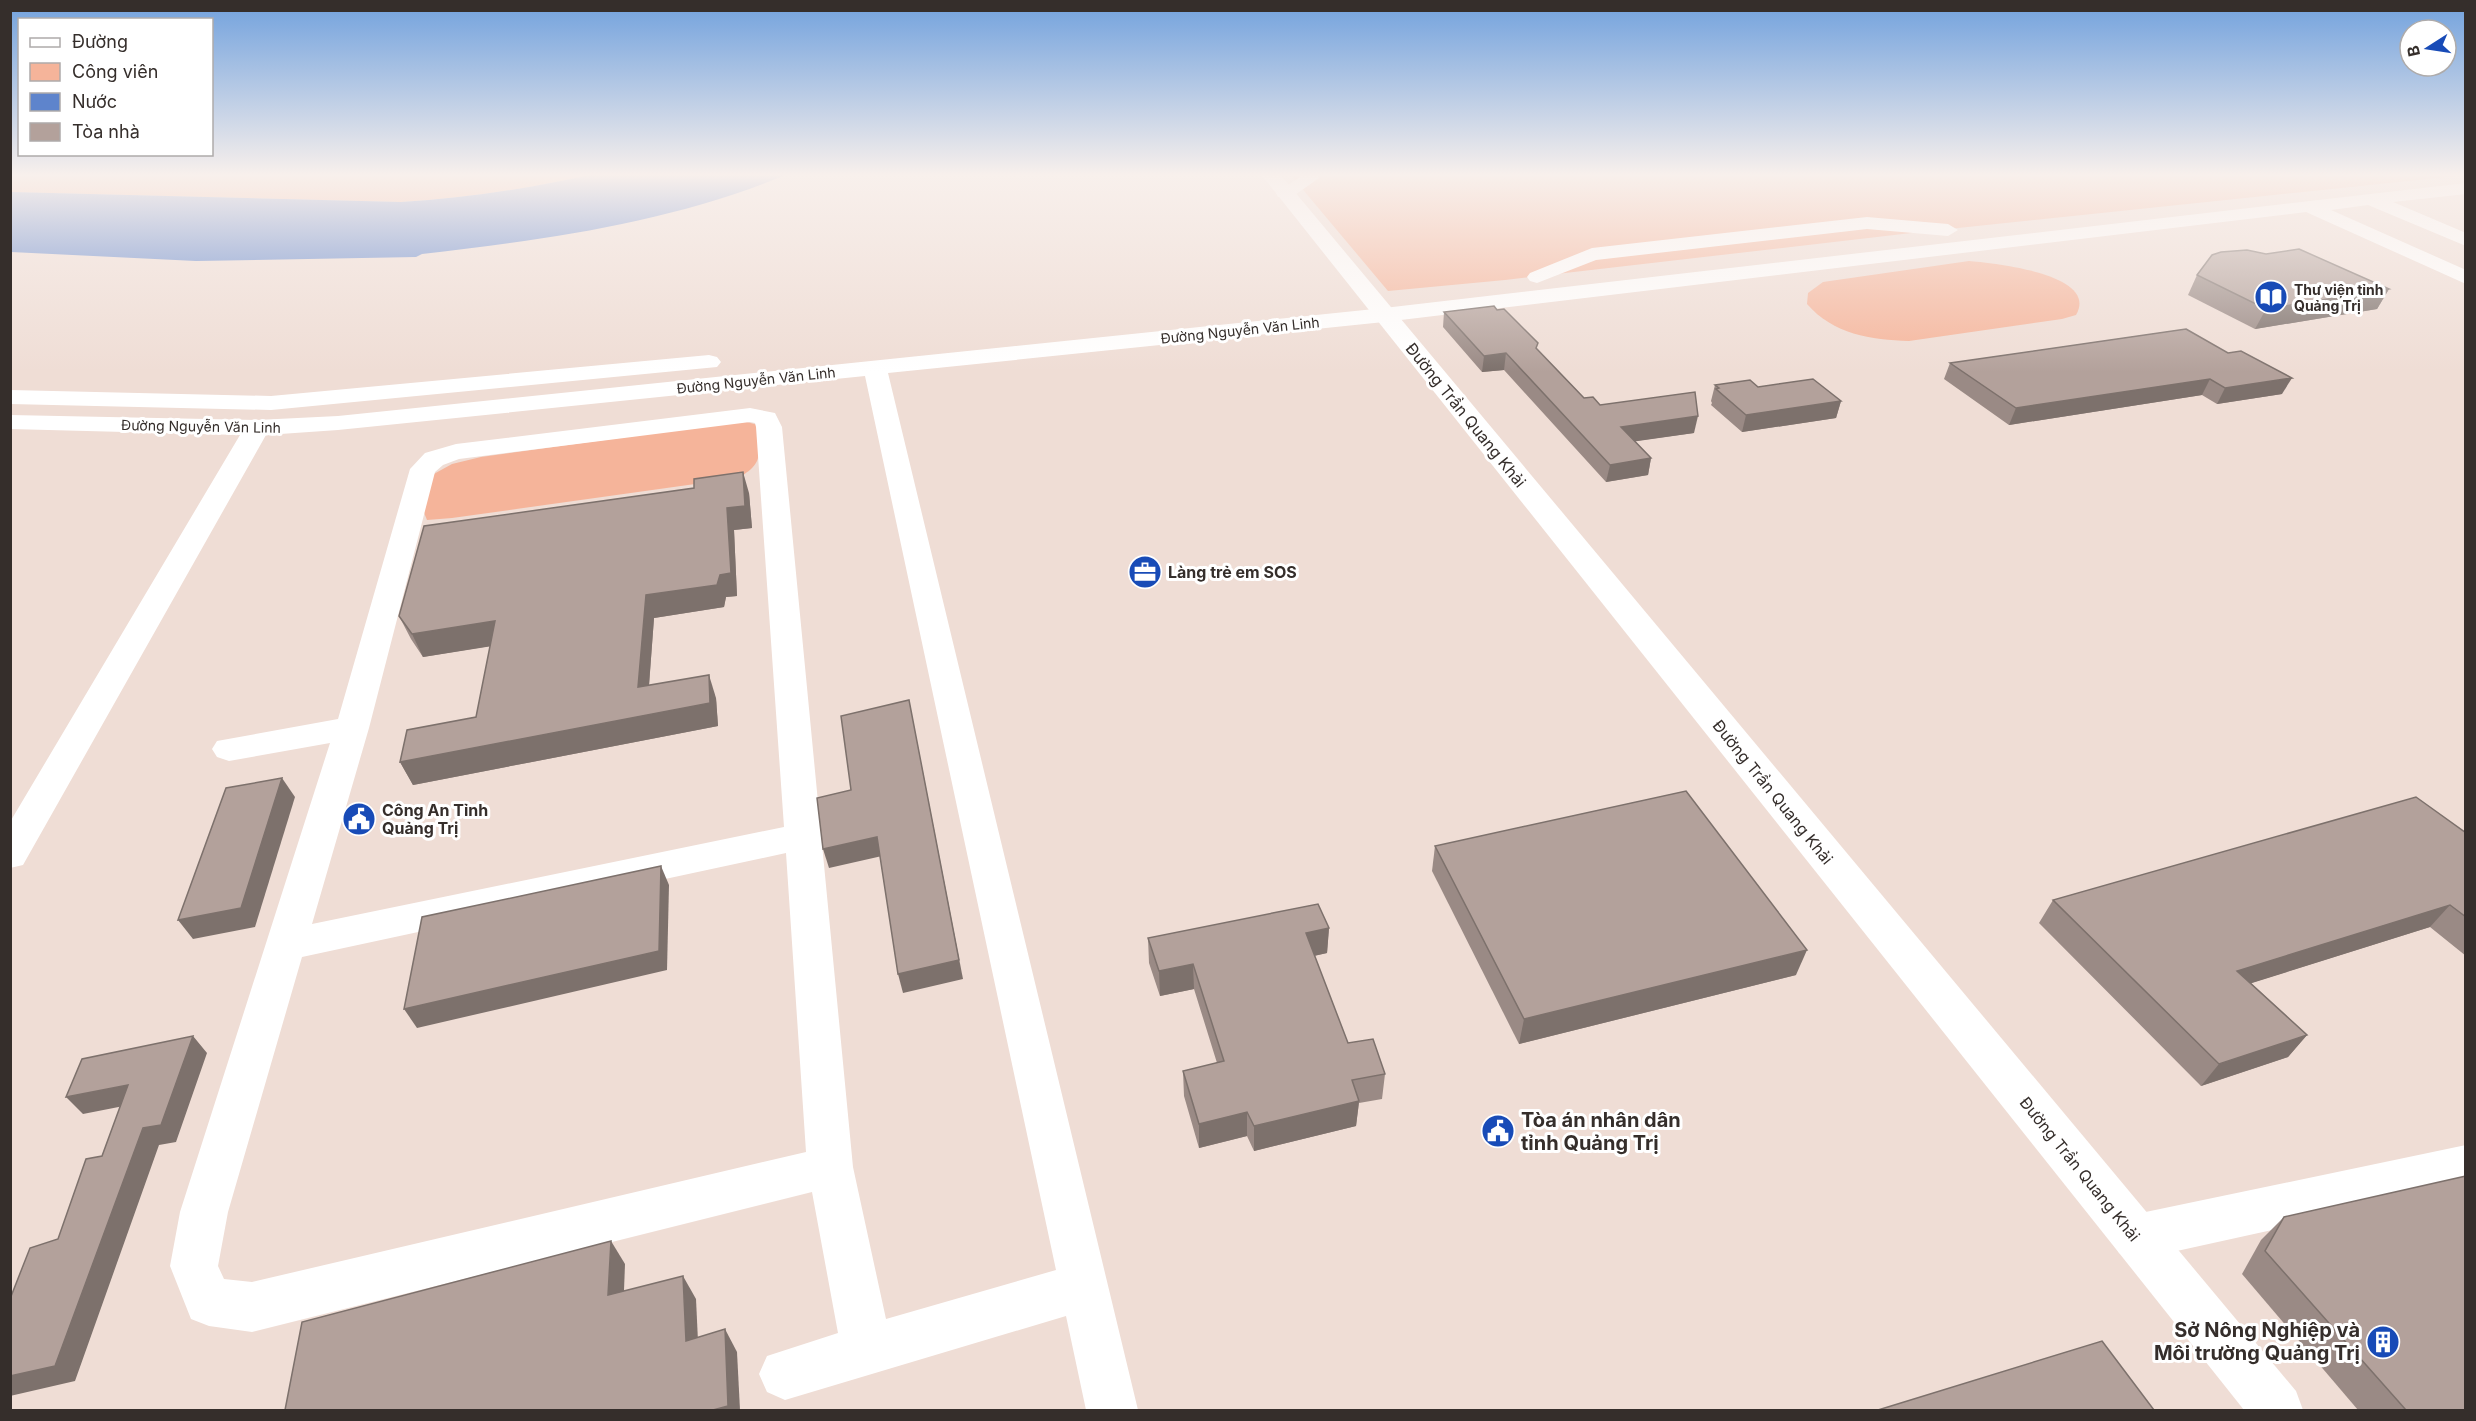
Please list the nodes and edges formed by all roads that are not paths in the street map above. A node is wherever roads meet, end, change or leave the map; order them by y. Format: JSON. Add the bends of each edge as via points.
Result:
{"nodes":[{"id":1,"x":1332,"y":239,"type":"edge"},
{"id":2,"x":1723,"y":239,"type":"edge"},
{"id":3,"x":1985,"y":239,"type":"edge"},
{"id":4,"x":2381,"y":239,"type":"edge"},
{"id":5,"x":2466,"y":278,"type":"edge"},
{"id":6,"x":1514,"y":280,"type":"dead end"},
{"id":7,"x":1380,"y":302,"type":"junction"},
{"id":8,"x":873,"y":357,"type":"junction"},
{"id":9,"x":728,"y":360,"type":"dead end"},
{"id":10,"x":10,"y":397,"type":"edge"},
{"id":11,"x":593,"y":397,"type":"junction"},
{"id":12,"x":10,"y":422,"type":"edge"},
{"id":13,"x":257,"y":428,"type":"junction"},
{"id":14,"x":589,"y":435,"type":"junction"},
{"id":15,"x":352,"y":728,"type":"junction"},
{"id":16,"x":229,"y":749,"type":"dead end"},
{"id":17,"x":802,"y":836,"type":"junction"},
{"id":18,"x":10,"y":855,"type":"edge"},
{"id":19,"x":286,"y":945,"type":"junction"},
{"id":20,"x":2466,"y":1166,"type":"edge"},
{"id":21,"x":830,"y":1167,"type":"junction"},
{"id":22,"x":2136,"y":1237,"type":"junction"},
{"id":23,"x":1084,"y":1286,"type":"junction"},
{"id":24,"x":867,"y":1350,"type":"junction"},
{"id":25,"x":785,"y":1374,"type":"dead end"},
{"id":26,"x":1112,"y":1410,"type":"edge"},
{"id":27,"x":2277,"y":1410,"type":"edge"}],
"edges":[{"from":1,"to":7,"type":"street","name":"Đường Trần Quang Khải"},
{"from":2,"to":6,"type":"street","via":[[1592,254],[1537,277]]},
{"from":3,"to":7,"type":"street","name":"Đường Nguyễn Văn Linh"},
{"from":4,"to":5,"type":"street"},
{"from":7,"to":8,"type":"street","name":"Đường Nguyễn Văn Linh"},
{"from":7,"to":22,"type":"street","name":"Đường Trần Quang Khải"},
{"from":8,"to":11,"type":"street","name":"Đường Nguyễn Văn Linh"},
{"from":8,"to":23,"type":"street"},
{"from":9,"to":10,"type":"street","name":"Đường Nguyễn Văn Linh","via":[[271,403]]},
{"from":11,"to":13,"type":"street","name":"Đường Nguyễn Văn Linh"},
{"from":11,"to":14,"type":"street"},
{"from":12,"to":13,"type":"street","name":"Đường Nguyễn Văn Linh"},
{"from":13,"to":18,"type":"street"},
{"from":14,"to":15,"type":"street","via":[[456,452],[434,459],[423,469]]},
{"from":14,"to":17,"type":"street","via":[[750,415],[766,418]]},
{"from":15,"to":16,"type":"street"},
{"from":15,"to":19,"type":"street"},
{"from":17,"to":19,"type":"street"},
{"from":17,"to":21,"type":"street"},
{"from":19,"to":21,"type":"street","via":[[204,1212],[194,1266],[209,1302],[252,1307]]},
{"from":20,"to":22,"type":"street"},
{"from":21,"to":24,"type":"street"},
{"from":22,"to":27,"type":"street","name":"Đường Trần Quang Khải"},
{"from":23,"to":24,"type":"street"},
{"from":23,"to":26,"type":"street"},
{"from":24,"to":25,"type":"street"}]}
